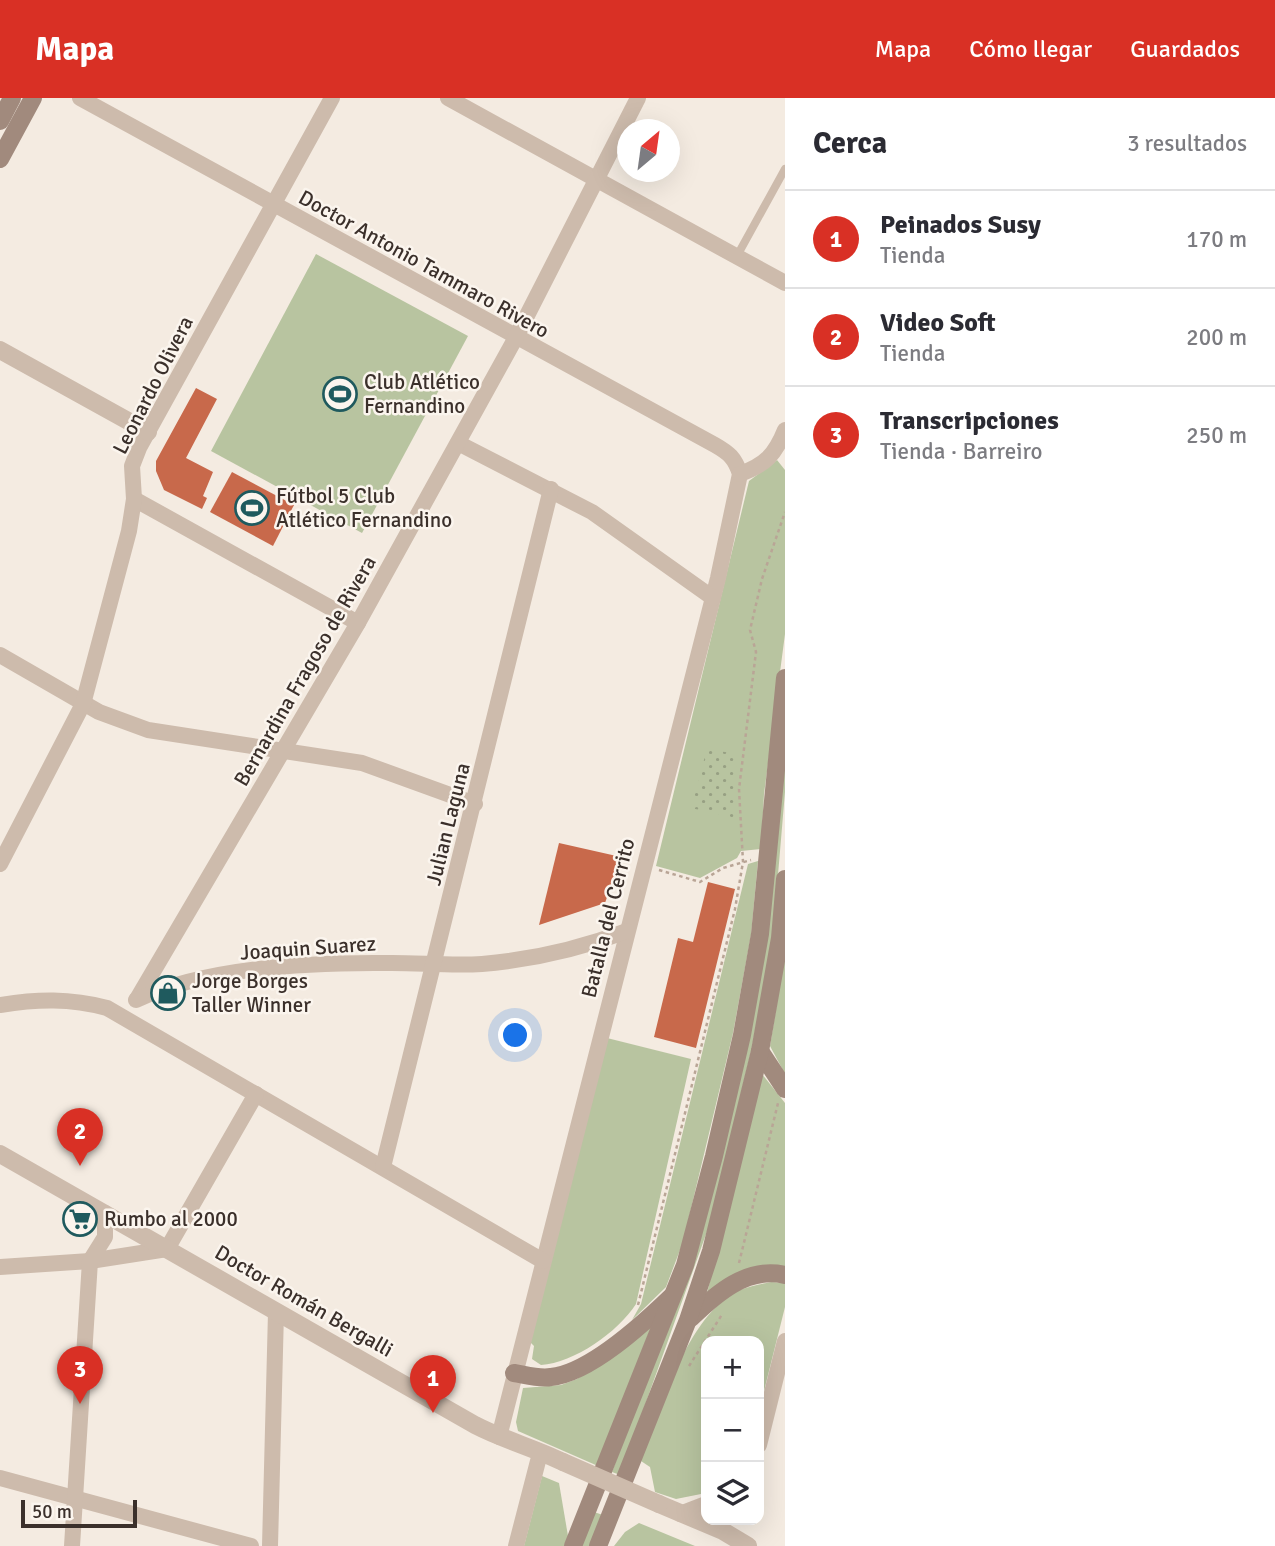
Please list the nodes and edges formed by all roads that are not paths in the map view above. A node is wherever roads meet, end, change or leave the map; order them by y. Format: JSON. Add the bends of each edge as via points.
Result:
{"nodes":[{"id":1,"x":12,"y":98,"type":"edge"},
{"id":2,"x":33,"y":98,"type":"edge"},
{"id":3,"x":80,"y":98,"type":"edge"},
{"id":4,"x":332,"y":98,"type":"edge"},
{"id":5,"x":448,"y":98,"type":"edge"},
{"id":6,"x":638,"y":98,"type":"edge"},
{"id":7,"x":0,"y":121,"type":"edge"},
{"id":8,"x":0,"y":159,"type":"edge"},
{"id":9,"x":785,"y":169,"type":"edge"},
{"id":10,"x":595,"y":178,"type":"junction"},
{"id":11,"x":273,"y":206,"type":"junction"},
{"id":12,"x":737,"y":256,"type":"junction"},
{"id":13,"x":785,"y":283,"type":"edge"},
{"id":14,"x":515,"y":339,"type":"junction"},
{"id":15,"x":0,"y":350,"type":"edge"},
{"id":16,"x":785,"y":430,"type":"edge"},
{"id":17,"x":148,"y":432,"type":"junction"},
{"id":18,"x":458,"y":443,"type":"junction"},
{"id":19,"x":740,"y":474,"type":"junction"},
{"id":20,"x":551,"y":489,"type":"junction"},
{"id":21,"x":134,"y":499,"type":"junction"},
{"id":22,"x":713,"y":598,"type":"junction"},
{"id":23,"x":358,"y":623,"type":"junction"},
{"id":24,"x":0,"y":654,"type":"edge"},
{"id":25,"x":785,"y":678,"type":"edge"},
{"id":26,"x":83,"y":704,"type":"junction"},
{"id":27,"x":286,"y":749,"type":"junction"},
{"id":28,"x":475,"y":804,"type":"junction"},
{"id":29,"x":0,"y":864,"type":"edge"},
{"id":30,"x":785,"y":879,"type":"edge"},
{"id":31,"x":627,"y":931,"type":"junction"},
{"id":32,"x":434,"y":966,"type":"junction"},
{"id":33,"x":137,"y":999,"type":"junction"},
{"id":34,"x":0,"y":1005,"type":"edge"},
{"id":35,"x":117,"y":1013,"type":"junction"},
{"id":36,"x":760,"y":1051,"type":"junction"},
{"id":37,"x":785,"y":1088,"type":"edge"},
{"id":38,"x":256,"y":1094,"type":"junction"},
{"id":39,"x":0,"y":1154,"type":"edge"},
{"id":40,"x":383,"y":1167,"type":"junction"},
{"id":41,"x":105,"y":1213,"type":"junction"},
{"id":42,"x":167,"y":1249,"type":"junction"},
{"id":43,"x":90,"y":1261,"type":"junction"},
{"id":44,"x":544,"y":1261,"type":"junction"},
{"id":45,"x":0,"y":1267,"type":"edge"},
{"id":46,"x":785,"y":1275,"type":"edge"},
{"id":47,"x":674,"y":1294,"type":"junction"},
{"id":48,"x":276,"y":1312,"type":"junction"},
{"id":49,"x":688,"y":1320,"type":"junction"},
{"id":50,"x":785,"y":1341,"type":"edge"},
{"id":51,"x":514,"y":1373,"type":"junction"},
{"id":52,"x":764,"y":1425,"type":"edge"},
{"id":53,"x":506,"y":1441,"type":"junction"},
{"id":54,"x":538,"y":1461,"type":"junction"},
{"id":55,"x":561,"y":1466,"type":"junction"},
{"id":56,"x":0,"y":1478,"type":"edge"},
{"id":57,"x":75,"y":1498,"type":"junction"},
{"id":58,"x":701,"y":1506,"type":"edge"},
{"id":59,"x":657,"y":1509,"type":"junction"},
{"id":60,"x":680,"y":1514,"type":"junction"},
{"id":61,"x":72,"y":1546,"type":"edge"},
{"id":62,"x":251,"y":1546,"type":"edge"},
{"id":63,"x":270,"y":1546,"type":"edge"},
{"id":64,"x":516,"y":1546,"type":"edge"},
{"id":65,"x":573,"y":1546,"type":"edge"},
{"id":66,"x":598,"y":1546,"type":"edge"},
{"id":67,"x":727,"y":1546,"type":"edge"},
{"id":68,"x":748,"y":1546,"type":"edge"}],
"edges":[{"from":1,"to":7,"type":"main road"},
{"from":2,"to":8,"type":"main road"},
{"from":3,"to":11,"type":"street","name":"Doctor Antonio Tammaro Rivero"},
{"from":4,"to":11,"type":"street","name":"Leonardo Olivera"},
{"from":5,"to":10,"type":"street"},
{"from":6,"to":10,"type":"street","name":"Bernardina Fragoso de Rivera"},
{"from":9,"to":12,"type":"lane"},
{"from":10,"to":12,"type":"street"},
{"from":10,"to":14,"type":"street","name":"Bernardina Fragoso de Rivera"},
{"from":11,"to":14,"type":"street","name":"Doctor Antonio Tammaro Rivero"},
{"from":11,"to":17,"type":"street","name":"Leonardo Olivera"},
{"from":12,"to":13,"type":"street"},
{"from":14,"to":18,"type":"street","name":"Bernardina Fragoso de Rivera"},
{"from":14,"to":19,"type":"street","name":"Doctor Antonio Tammaro Rivero","via":[[731,454]]},
{"from":15,"to":17,"type":"street"},
{"from":16,"to":19,"type":"street","via":[[769,460]]},
{"from":17,"to":21,"type":"street","name":"Leonardo Olivera","via":[[132,466]]},
{"from":18,"to":20,"type":"street"},
{"from":18,"to":23,"type":"street","name":"Bernardina Fragoso de Rivera"},
{"from":19,"to":22,"type":"street","name":"Batalla del Cerrito"},
{"from":20,"to":22,"type":"street","via":[[592,512]]},
{"from":20,"to":28,"type":"street","name":"Julian Laguna"},
{"from":21,"to":23,"type":"street"},
{"from":21,"to":26,"type":"street","name":"Leonardo Olivera"},
{"from":22,"to":31,"type":"street","name":"Batalla del Cerrito"},
{"from":23,"to":27,"type":"street","name":"Bernardina Fragoso de Rivera"},
{"from":24,"to":26,"type":"street"},
{"from":25,"to":47,"type":"main road","via":[[760,934],[742,1035]]},
{"from":26,"to":27,"type":"street","via":[[123,722],[174,736]]},
{"from":26,"to":29,"type":"street","name":"Leonardo Olivera"},
{"from":27,"to":28,"type":"street","via":[[362,763]]},
{"from":27,"to":33,"type":"street","name":"Bernardina Fragoso de Rivera"},
{"from":28,"to":32,"type":"street","name":"Julian Laguna"},
{"from":30,"to":36,"type":"main road","via":[[780,938]]},
{"from":31,"to":32,"type":"street","name":"Joaquin Suarez","via":[[532,957]]},
{"from":31,"to":44,"type":"street","name":"Batalla del Cerrito"},
{"from":32,"to":33,"type":"street","name":"Joaquin Suarez","via":[[353,963],[271,968]]},
{"from":32,"to":40,"type":"street","name":"Julian Laguna"},
{"from":33,"to":35,"type":"street","name":"Joaquin Suarez"},
{"from":34,"to":35,"type":"street","via":[[37,999],[79,1000]]},
{"from":35,"to":38,"type":"street"},
{"from":36,"to":37,"type":"main road"},
{"from":36,"to":49,"type":"main road","via":[[711,1251]]},
{"from":38,"to":40,"type":"street"},
{"from":38,"to":42,"type":"street"},
{"from":39,"to":41,"type":"street","name":"Doctor Román Bergalli"},
{"from":40,"to":44,"type":"street"},
{"from":41,"to":42,"type":"street","name":"Doctor Román Bergalli"},
{"from":41,"to":43,"type":"street","via":[[105,1237]]},
{"from":42,"to":43,"type":"street"},
{"from":42,"to":48,"type":"street","name":"Doctor Román Bergalli"},
{"from":43,"to":45,"type":"street"},
{"from":43,"to":57,"type":"street"},
{"from":44,"to":51,"type":"street","name":"Batalla del Cerrito"},
{"from":46,"to":49,"type":"main road","via":[[745,1278],[712,1297]]},
{"from":47,"to":51,"type":"main road","via":[[612,1347],[568,1374],[551,1378]]},
{"from":47,"to":65,"type":"main road"},
{"from":48,"to":53,"type":"street","name":"Doctor Román Bergalli"},
{"from":48,"to":63,"type":"street"},
{"from":49,"to":66,"type":"main road"},
{"from":50,"to":52,"type":"street"},
{"from":51,"to":53,"type":"street","name":"Batalla del Cerrito"},
{"from":53,"to":54,"type":"street","name":"Doctor Román Bergalli"},
{"from":53,"to":55,"type":"street","name":"Doctor Román Bergalli","via":[[533,1447]]},
{"from":54,"to":55,"type":"street","name":"Doctor Román Bergalli"},
{"from":54,"to":64,"type":"street"},
{"from":55,"to":59,"type":"street","name":"Doctor Román Bergalli"},
{"from":56,"to":57,"type":"street"},
{"from":57,"to":61,"type":"street"},
{"from":57,"to":62,"type":"street"},
{"from":58,"to":60,"type":"street"},
{"from":59,"to":60,"type":"street"},
{"from":59,"to":67,"type":"street"},
{"from":60,"to":68,"type":"street"}]}
